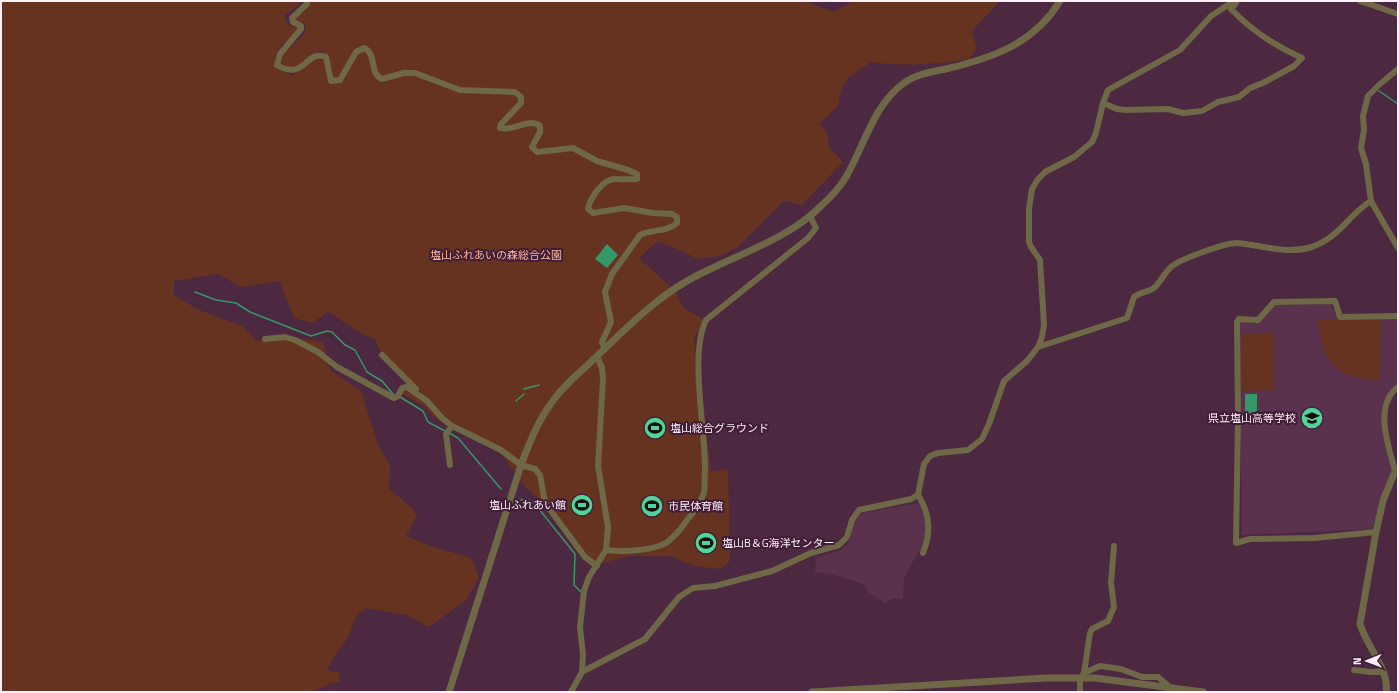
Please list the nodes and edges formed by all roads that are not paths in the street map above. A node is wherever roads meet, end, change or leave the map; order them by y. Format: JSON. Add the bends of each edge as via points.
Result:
{"nodes":[{"id":1,"x":307,"y":1,"type":"edge"},
{"id":2,"x":1060,"y":1,"type":"edge"},
{"id":3,"x":1235,"y":1,"type":"edge"},
{"id":4,"x":1360,"y":1,"type":"edge"},
{"id":5,"x":1398,"y":14,"type":"edge"},
{"id":6,"x":1398,"y":69,"type":"edge"},
{"id":7,"x":1103,"y":102,"type":"junction"},
{"id":8,"x":1371,"y":201,"type":"junction"},
{"id":9,"x":810,"y":216,"type":"junction"},
{"id":10,"x":1398,"y":248,"type":"edge"},
{"id":11,"x":1398,"y":316,"type":"edge"},
{"id":12,"x":265,"y":339,"type":"dead end"},
{"id":13,"x":1038,"y":347,"type":"junction"},
{"id":14,"x":605,"y":349,"type":"junction"},
{"id":15,"x":382,"y":355,"type":"dead end"},
{"id":16,"x":597,"y":356,"type":"junction"},
{"id":17,"x":1398,"y":387,"type":"edge"},
{"id":18,"x":427,"y":401,"type":"junction"},
{"id":19,"x":451,"y":427,"type":"junction"},
{"id":20,"x":450,"y":465,"type":"dead end"},
{"id":21,"x":521,"y":465,"type":"junction"},
{"id":22,"x":1396,"y":471,"type":"edge"},
{"id":23,"x":918,"y":495,"type":"junction"},
{"id":24,"x":1376,"y":532,"type":"junction"},
{"id":25,"x":1114,"y":546,"type":"dead end"},
{"id":26,"x":606,"y":550,"type":"junction"},
{"id":27,"x":923,"y":553,"type":"dead end"},
{"id":28,"x":597,"y":566,"type":"junction"},
{"id":29,"x":1354,"y":670,"type":"dead end"},
{"id":30,"x":582,"y":672,"type":"junction"},
{"id":31,"x":1384,"y":672,"type":"junction"},
{"id":32,"x":1082,"y":676,"type":"junction"},
{"id":33,"x":1171,"y":688,"type":"junction"},
{"id":34,"x":449,"y":692,"type":"edge"},
{"id":35,"x":571,"y":692,"type":"edge"},
{"id":36,"x":812,"y":692,"type":"edge"},
{"id":37,"x":1080,"y":692,"type":"edge"},
{"id":38,"x":1203,"y":692,"type":"edge"},
{"id":39,"x":1386,"y":692,"type":"edge"}],
"edges":[{"from":1,"to":14,"type":"street","via":[[292,18],[301,29],[278,58],[278,65],[287,71],[296,70],[313,57],[323,55],[326,57],[332,81],[340,80],[356,52],[364,48],[370,53],[376,74],[382,79],[415,73],[460,90],[515,92],[521,103],[500,128],[536,123],[540,126],[540,132],[532,147],[537,152],[573,148],[597,161],[637,174],[637,180],[615,178],[604,182],[592,197],[588,209],[593,213],[624,208],[678,217],[672,228],[640,235],[612,274],[605,292],[611,322],[602,342]]},
{"from":2,"to":9,"type":"street","via":[[1032,34],[1013,47],[987,58],[914,77],[895,90],[885,102],[846,178]]},
{"from":3,"to":7,"type":"street","via":[[1211,16],[1180,50],[1111,88]]},
{"from":3,"to":7,"type":"street","via":[[1231,9],[1245,23],[1275,45],[1302,58],[1294,66],[1250,88],[1239,97],[1218,102],[1202,111],[1183,113],[1168,109],[1125,110]]},
{"from":4,"to":5,"type":"street"},
{"from":6,"to":8,"type":"street","via":[[1370,92],[1366,101],[1361,148]]},
{"from":7,"to":13,"type":"street","via":[[1092,142],[1074,157],[1045,172],[1032,189],[1029,242],[1040,260],[1044,325]]},
{"from":8,"to":10,"type":"street"},
{"from":8,"to":13,"type":"street","via":[[1357,210],[1331,238],[1313,246],[1291,251],[1230,243],[1178,262],[1169,268],[1155,287],[1134,297],[1127,318]]},
{"from":9,"to":14,"type":"street","via":[[783,234],[671,290]]},
{"from":9,"to":26,"type":"street","via":[[816,228],[808,238],[706,320],[703,327],[699,385],[705,461],[704,494],[680,530],[666,543],[629,551]]},
{"from":11,"to":24,"type":"street","via":[[1340,317],[1335,301],[1274,302],[1258,320],[1237,322],[1236,543],[1250,539],[1315,538]]},
{"from":12,"to":18,"type":"street","via":[[295,340],[388,396],[394,398],[402,388],[407,387]]},
{"from":13,"to":23,"type":"street","via":[[1027,361],[1004,380],[986,433],[979,442],[968,450],[930,456]]},
{"from":14,"to":16,"type":"street"},
{"from":15,"to":18,"type":"street"},
{"from":16,"to":21,"type":"street","via":[[549,406],[535,430]]},
{"from":16,"to":26,"type":"street","via":[[603,379],[598,466],[608,527]]},
{"from":17,"to":22,"type":"street","via":[[1385,409],[1387,432]]},
{"from":18,"to":19,"type":"street"},
{"from":19,"to":20,"type":"street","via":[[446,434]]},
{"from":19,"to":21,"type":"street","via":[[501,450]]},
{"from":21,"to":28,"type":"street","via":[[535,469],[540,475],[545,503],[585,557]]},
{"from":21,"to":34,"type":"street"},
{"from":22,"to":24,"type":"street","via":[[1383,501]]},
{"from":23,"to":27,"type":"street","via":[[929,518],[928,538]]},
{"from":23,"to":30,"type":"street","via":[[911,499],[859,510],[852,520],[847,537],[839,545],[812,553],[772,571],[715,586],[693,588],[679,597],[645,639]]},
{"from":24,"to":31,"type":"street","via":[[1360,624],[1364,637]]},
{"from":25,"to":32,"type":"street","via":[[1111,583],[1114,607],[1108,621],[1092,629],[1090,633]]},
{"from":26,"to":28,"type":"street"},
{"from":28,"to":30,"type":"street","via":[[590,577],[582,604]]},
{"from":29,"to":31,"type":"street"},
{"from":30,"to":35,"type":"street"},
{"from":31,"to":39,"type":"street"},
{"from":32,"to":33,"type":"street"},
{"from":32,"to":33,"type":"street","via":[[1100,666],[1121,668],[1142,677],[1158,677]]},
{"from":32,"to":36,"type":"street"},
{"from":32,"to":37,"type":"street"},
{"from":33,"to":38,"type":"street"}]}
